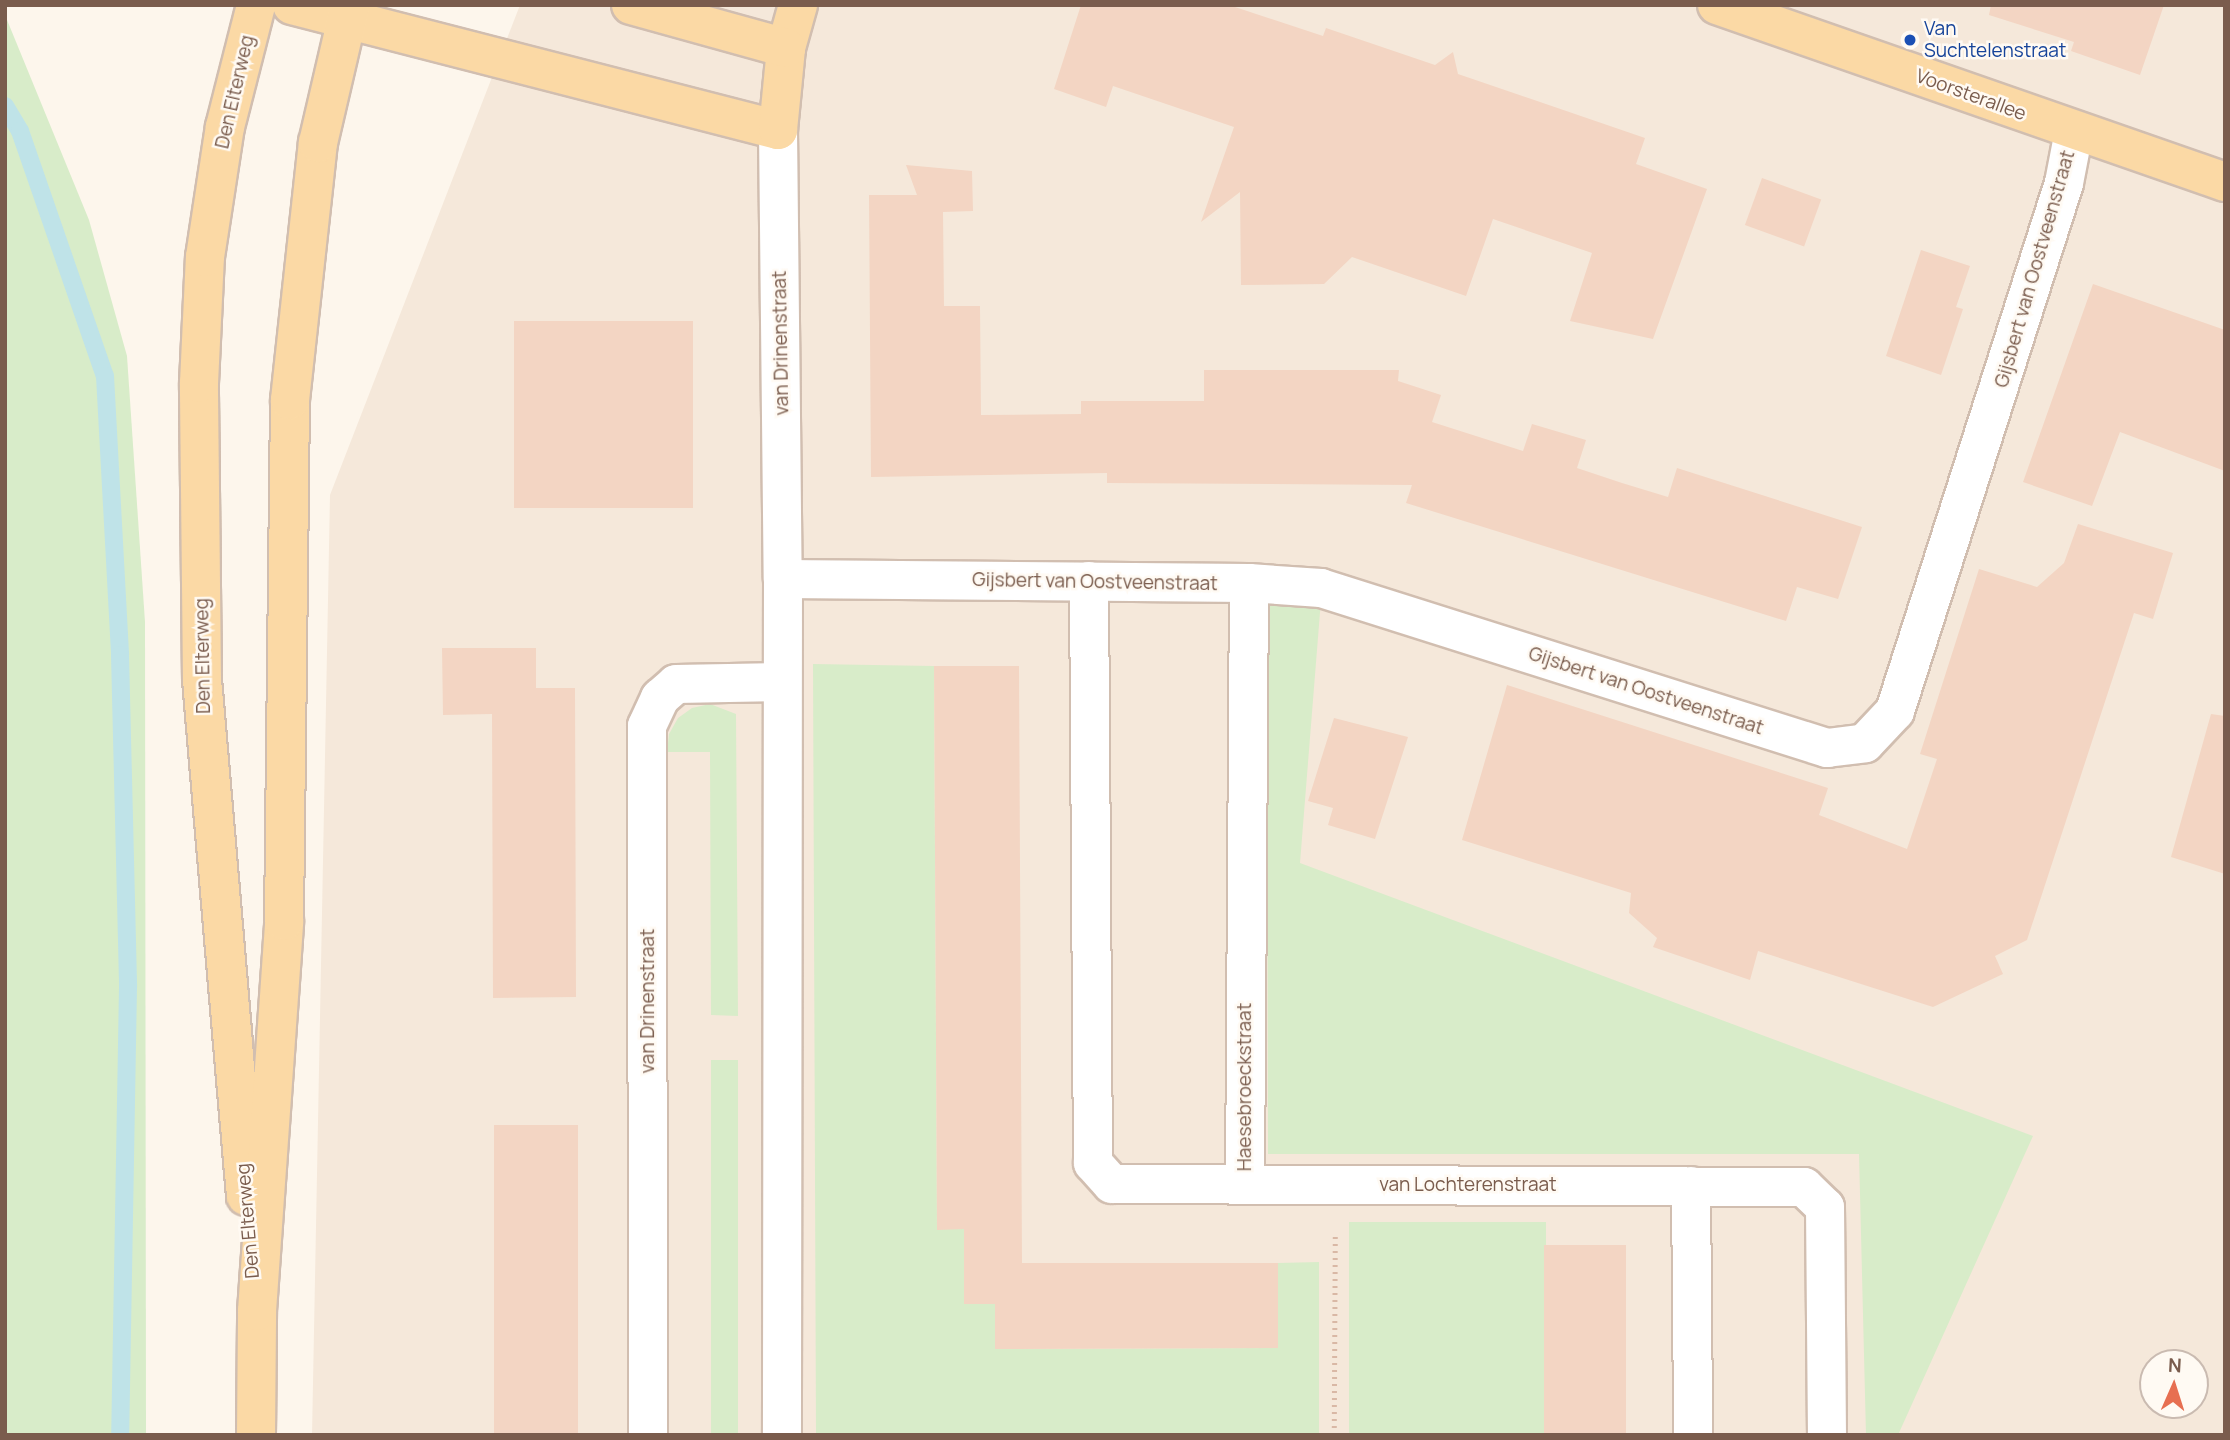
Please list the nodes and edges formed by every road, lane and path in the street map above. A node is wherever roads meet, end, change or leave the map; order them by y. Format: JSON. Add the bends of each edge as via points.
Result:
{"nodes":[{"id":1,"x":256,"y":5,"type":"edge"},
{"id":2,"x":292,"y":5,"type":"edge"},
{"id":3,"x":631,"y":5,"type":"edge"},
{"id":4,"x":798,"y":5,"type":"edge"},
{"id":5,"x":1717,"y":5,"type":"edge"},
{"id":6,"x":347,"y":12,"type":"edge"},
{"id":7,"x":786,"y":48,"type":"junction"},
{"id":8,"x":778,"y":130,"type":"junction"},
{"id":9,"x":2074,"y":131,"type":"junction"},
{"id":10,"x":2225,"y":182,"type":"edge"},
{"id":11,"x":783,"y":579,"type":"junction"},
{"id":12,"x":1089,"y":581,"type":"junction"},
{"id":13,"x":1250,"y":583,"type":"junction"},
{"id":14,"x":782,"y":682,"type":"junction"},
{"id":15,"x":1245,"y":1184,"type":"junction"},
{"id":16,"x":1335,"y":1185,"type":"junction"},
{"id":17,"x":1691,"y":1186,"type":"junction"},
{"id":18,"x":257,"y":1311,"type":"junction"},
{"id":19,"x":256,"y":1435,"type":"edge"},
{"id":20,"x":648,"y":1435,"type":"edge"},
{"id":21,"x":782,"y":1435,"type":"edge"},
{"id":22,"x":1334,"y":1435,"type":"edge"},
{"id":23,"x":1693,"y":1435,"type":"edge"},
{"id":24,"x":1826,"y":1435,"type":"edge"}],
"edges":[{"from":1,"to":18,"type":"main road","name":"Den Elterweg","via":[[225,127],[205,257],[199,396],[202,680],[210,808]]},
{"from":2,"to":6,"type":"main road"},
{"from":3,"to":7,"type":"main road"},
{"from":4,"to":7,"type":"main road","name":"van Drinenstraat"},
{"from":5,"to":9,"type":"main road","name":"Voorsterallee"},
{"from":6,"to":8,"type":"main road"},
{"from":6,"to":18,"type":"main road","name":"Den Elterweg","via":[[318,143],[290,400],[284,921]]},
{"from":7,"to":8,"type":"main road","name":"van Drinenstraat"},
{"from":8,"to":11,"type":"street","name":"van Drinenstraat"},
{"from":9,"to":10,"type":"main road","name":"Voorsterallee"},
{"from":9,"to":13,"type":"street","name":"Gijsbert van Oostveenstraat","via":[[2060,197],[1895,711],[1865,743],[1827,748],[1321,588]]},
{"from":11,"to":12,"type":"street","name":"Gijsbert van Oostveenstraat"},
{"from":11,"to":14,"type":"street","name":"van Drinenstraat"},
{"from":12,"to":13,"type":"street","name":"Gijsbert van Oostveenstraat"},
{"from":12,"to":15,"type":"street","name":"Haesebroeckstraat","via":[[1093,1163],[1112,1184]]},
{"from":13,"to":15,"type":"street","name":"Haesebroeckstraat"},
{"from":14,"to":20,"type":"street","name":"van Drinenstraat","via":[[676,684],[660,698],[647,726]]},
{"from":14,"to":21,"type":"street","name":"van Drinenstraat"},
{"from":15,"to":16,"type":"street","name":"van Lochterenstraat"},
{"from":16,"to":17,"type":"street","name":"van Lochterenstraat"},
{"from":16,"to":22,"type":"path"},
{"from":17,"to":23,"type":"street"},
{"from":17,"to":24,"type":"street","name":"van Lochterenstraat","via":[[1804,1187],[1825,1207]]},
{"from":18,"to":19,"type":"main road","name":"Den Elterweg"}]}
